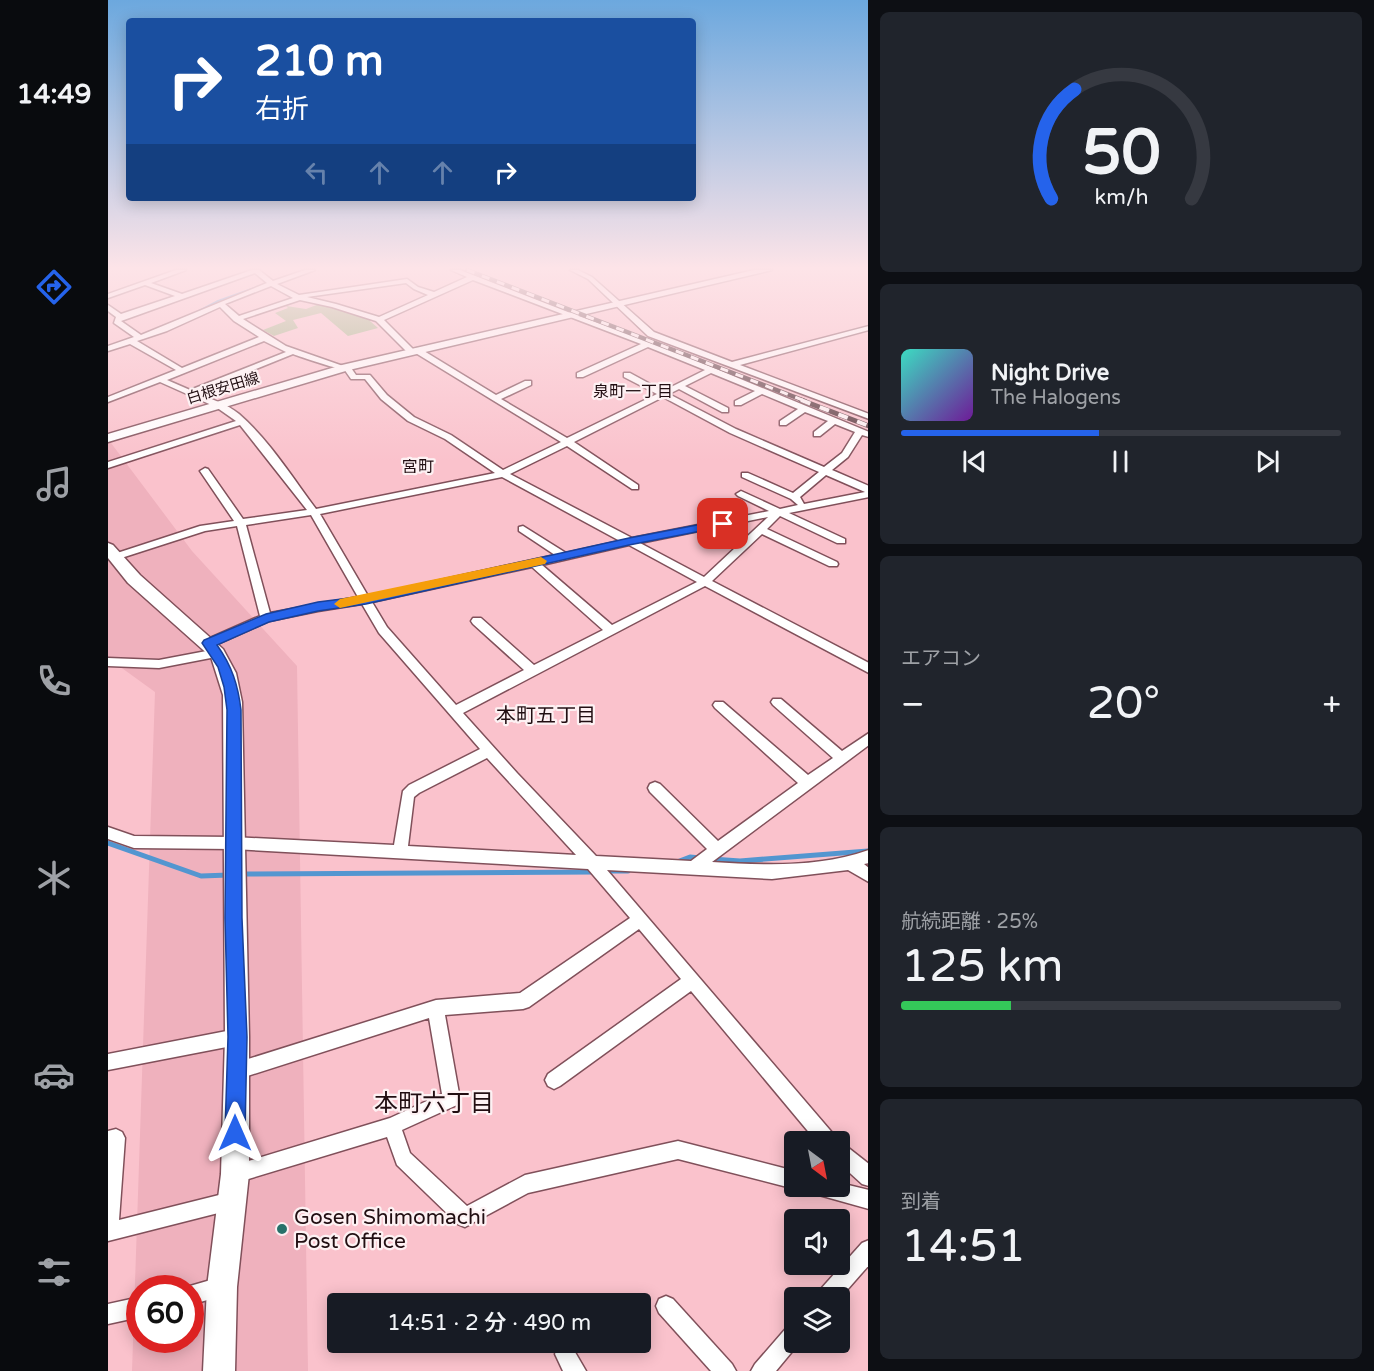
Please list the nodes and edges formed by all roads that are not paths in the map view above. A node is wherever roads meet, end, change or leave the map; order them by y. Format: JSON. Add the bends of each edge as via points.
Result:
{"nodes":[{"id":1,"x":130,"y":334,"type":"edge"},
{"id":2,"x":150,"y":334,"type":"edge"},
{"id":3,"x":262,"y":334,"type":"edge"},
{"id":4,"x":395,"y":334,"type":"edge"},
{"id":5,"x":489,"y":334,"type":"edge"},
{"id":6,"x":620,"y":334,"type":"edge"},
{"id":7,"x":651,"y":334,"type":"edge"},
{"id":8,"x":846,"y":334,"type":"edge"},
{"id":9,"x":267,"y":337,"type":"junction"},
{"id":10,"x":136,"y":340,"type":"junction"},
{"id":11,"x":648,"y":344,"type":"junction"},
{"id":12,"x":108,"y":349,"type":"edge"},
{"id":13,"x":292,"y":351,"type":"junction"},
{"id":14,"x":413,"y":351,"type":"junction"},
{"id":15,"x":731,"y":365,"type":"junction"},
{"id":16,"x":344,"y":368,"type":"junction"},
{"id":17,"x":711,"y":370,"type":"junction"},
{"id":18,"x":182,"y":371,"type":"junction"},
{"id":19,"x":580,"y":375,"type":"dead end"},
{"id":20,"x":627,"y":375,"type":"dead end"},
{"id":21,"x":162,"y":380,"type":"junction"},
{"id":22,"x":528,"y":383,"type":"dead end"},
{"id":23,"x":679,"y":386,"type":"junction"},
{"id":24,"x":761,"y":391,"type":"junction"},
{"id":25,"x":192,"y":392,"type":"junction"},
{"id":26,"x":663,"y":394,"type":"junction"},
{"id":27,"x":496,"y":398,"type":"junction"},
{"id":28,"x":108,"y":400,"type":"edge"},
{"id":29,"x":738,"y":403,"type":"dead end"},
{"id":30,"x":219,"y":405,"type":"junction"},
{"id":31,"x":804,"y":408,"type":"junction"},
{"id":32,"x":725,"y":410,"type":"dead end"},
{"id":33,"x":868,"y":417,"type":"edge"},
{"id":34,"x":834,"y":421,"type":"junction"},
{"id":35,"x":242,"y":422,"type":"junction"},
{"id":36,"x":783,"y":423,"type":"dead end"},
{"id":37,"x":864,"y":433,"type":"edge"},
{"id":38,"x":817,"y":434,"type":"dead end"},
{"id":39,"x":108,"y":438,"type":"edge"},
{"id":40,"x":567,"y":442,"type":"junction"},
{"id":41,"x":108,"y":465,"type":"edge"},
{"id":42,"x":825,"y":470,"type":"junction"},
{"id":43,"x":205,"y":471,"type":"dead end"},
{"id":44,"x":503,"y":474,"type":"junction"},
{"id":45,"x":745,"y":475,"type":"dead end"},
{"id":46,"x":636,"y":487,"type":"dead end"},
{"id":47,"x":868,"y":492,"type":"edge"},
{"id":48,"x":741,"y":494,"type":"dead end"},
{"id":49,"x":794,"y":497,"type":"junction"},
{"id":50,"x":805,"y":507,"type":"junction"},
{"id":51,"x":314,"y":512,"type":"junction"},
{"id":52,"x":779,"y":513,"type":"junction"},
{"id":53,"x":241,"y":524,"type":"junction"},
{"id":54,"x":523,"y":529,"type":"dead end"},
{"id":55,"x":760,"y":530,"type":"junction"},
{"id":56,"x":841,"y":541,"type":"dead end"},
{"id":57,"x":629,"y":542,"type":"junction"},
{"id":58,"x":111,"y":552,"type":"edge"},
{"id":59,"x":565,"y":557,"type":"junction"},
{"id":60,"x":534,"y":563,"type":"junction"},
{"id":61,"x":833,"y":564,"type":"dead end"},
{"id":62,"x":705,"y":582,"type":"junction"},
{"id":63,"x":366,"y":600,"type":"junction"},
{"id":64,"x":266,"y":618,"type":"junction"},
{"id":65,"x":477,"y":621,"type":"dead end"},
{"id":66,"x":612,"y":631,"type":"junction"},
{"id":67,"x":213,"y":648,"type":"junction"},
{"id":68,"x":108,"y":662,"type":"edge"},
{"id":69,"x":868,"y":669,"type":"edge"},
{"id":70,"x":534,"y":672,"type":"junction"},
{"id":71,"x":777,"y":702,"type":"dead end"},
{"id":72,"x":719,"y":705,"type":"dead end"},
{"id":73,"x":456,"y":711,"type":"junction"},
{"id":74,"x":868,"y":738,"type":"edge"},
{"id":75,"x":490,"y":750,"type":"junction"},
{"id":76,"x":842,"y":758,"type":"junction"},
{"id":77,"x":808,"y":783,"type":"junction"},
{"id":78,"x":655,"y":788,"type":"dead end"},
{"id":79,"x":108,"y":833,"type":"edge"},
{"id":80,"x":233,"y":843,"type":"junction"},
{"id":81,"x":717,"y":850,"type":"junction"},
{"id":82,"x":400,"y":852,"type":"junction"},
{"id":83,"x":868,"y":856,"type":"edge"},
{"id":84,"x":591,"y":861,"type":"junction"},
{"id":85,"x":850,"y":863,"type":"junction"},
{"id":86,"x":694,"y":867,"type":"junction"},
{"id":87,"x":868,"y":876,"type":"edge"},
{"id":88,"x":641,"y":919,"type":"junction"},
{"id":89,"x":692,"y":980,"type":"junction"},
{"id":90,"x":436,"y":1008,"type":"junction"},
{"id":91,"x":237,"y":1037,"type":"junction"},
{"id":92,"x":108,"y":1062,"type":"edge"},
{"id":93,"x":235,"y":1071,"type":"junction"},
{"id":94,"x":554,"y":1080,"type":"dead end"},
{"id":95,"x":392,"y":1126,"type":"junction"},
{"id":96,"x":820,"y":1131,"type":"edge"},
{"id":97,"x":108,"y":1140,"type":"edge"},
{"id":98,"x":850,"y":1161,"type":"edge"},
{"id":99,"x":235,"y":1174,"type":"junction"},
{"id":100,"x":784,"y":1177,"type":"edge"},
{"id":101,"x":868,"y":1177,"type":"edge"},
{"id":102,"x":850,"y":1195,"type":"edge"},
{"id":103,"x":868,"y":1200,"type":"edge"},
{"id":104,"x":232,"y":1201,"type":"junction"},
{"id":105,"x":109,"y":1232,"type":"edge"},
{"id":106,"x":868,"y":1250,"type":"edge"},
{"id":107,"x":222,"y":1287,"type":"junction"},
{"id":108,"x":836,"y":1287,"type":"edge"},
{"id":109,"x":204,"y":1292,"type":"edge"},
{"id":110,"x":666,"y":1306,"type":"dead end"},
{"id":111,"x":126,"y":1310,"type":"edge"},
{"id":112,"x":108,"y":1314,"type":"edge"},
{"id":113,"x":784,"y":1346,"type":"edge"},
{"id":114,"x":219,"y":1371,"type":"edge"},
{"id":115,"x":725,"y":1371,"type":"edge"},
{"id":116,"x":762,"y":1371,"type":"edge"}],
"edges":[{"from":1,"to":10,"type":"street"},
{"from":2,"to":10,"type":"street"},
{"from":3,"to":9,"type":"street"},
{"from":4,"to":14,"type":"street"},
{"from":5,"to":14,"type":"main road","name":"白根安田線"},
{"from":6,"to":11,"type":"street"},
{"from":7,"to":15,"type":"street"},
{"from":8,"to":15,"type":"street"},
{"from":9,"to":13,"type":"street"},
{"from":9,"to":18,"type":"street"},
{"from":10,"to":12,"type":"street"},
{"from":10,"to":18,"type":"street"},
{"from":11,"to":17,"type":"street"},
{"from":11,"to":19,"type":"street"},
{"from":13,"to":16,"type":"street"},
{"from":13,"to":25,"type":"street"},
{"from":14,"to":16,"type":"main road","name":"白根安田線"},
{"from":14,"to":27,"type":"street"},
{"from":15,"to":33,"type":"street"},
{"from":16,"to":30,"type":"main road","name":"白根安田線"},
{"from":16,"to":44,"type":"street","via":[[354,377],[367,377],[411,419],[448,436]]},
{"from":17,"to":23,"type":"street"},
{"from":17,"to":24,"type":"street"},
{"from":18,"to":21,"type":"street"},
{"from":20,"to":26,"type":"street"},
{"from":21,"to":25,"type":"street"},
{"from":21,"to":28,"type":"street"},
{"from":22,"to":27,"type":"street"},
{"from":23,"to":26,"type":"street"},
{"from":23,"to":32,"type":"street"},
{"from":24,"to":29,"type":"street"},
{"from":24,"to":31,"type":"street"},
{"from":25,"to":30,"type":"street"},
{"from":26,"to":40,"type":"street"},
{"from":26,"to":42,"type":"street","via":[[733,431]]},
{"from":27,"to":40,"type":"street"},
{"from":30,"to":35,"type":"street"},
{"from":30,"to":39,"type":"main road","name":"白根安田線"},
{"from":31,"to":34,"type":"street"},
{"from":31,"to":36,"type":"street"},
{"from":34,"to":37,"type":"street"},
{"from":34,"to":38,"type":"street"},
{"from":35,"to":41,"type":"street"},
{"from":35,"to":51,"type":"street"},
{"from":37,"to":42,"type":"street"},
{"from":40,"to":44,"type":"street"},
{"from":40,"to":46,"type":"street"},
{"from":42,"to":47,"type":"street"},
{"from":42,"to":49,"type":"street"},
{"from":43,"to":53,"type":"street"},
{"from":44,"to":51,"type":"street"},
{"from":44,"to":57,"type":"street"},
{"from":45,"to":49,"type":"street"},
{"from":47,"to":50,"type":"street"},
{"from":48,"to":52,"type":"street"},
{"from":49,"to":50,"type":"street"},
{"from":50,"to":52,"type":"street"},
{"from":51,"to":53,"type":"street"},
{"from":51,"to":63,"type":"street"},
{"from":52,"to":55,"type":"street"},
{"from":52,"to":56,"type":"street"},
{"from":52,"to":57,"type":"street"},
{"from":53,"to":58,"type":"street","via":[[204,528]]},
{"from":53,"to":64,"type":"street"},
{"from":54,"to":59,"type":"street"},
{"from":55,"to":61,"type":"street"},
{"from":55,"to":62,"type":"street"},
{"from":57,"to":59,"type":"street"},
{"from":57,"to":62,"type":"street"},
{"from":58,"to":67,"type":"main road","via":[[153,596]]},
{"from":59,"to":60,"type":"street"},
{"from":60,"to":63,"type":"street"},
{"from":60,"to":66,"type":"street"},
{"from":62,"to":66,"type":"street"},
{"from":62,"to":69,"type":"street"},
{"from":63,"to":64,"type":"street"},
{"from":63,"to":73,"type":"street","via":[[383,630]]},
{"from":64,"to":67,"type":"street"},
{"from":65,"to":70,"type":"street"},
{"from":66,"to":70,"type":"street"},
{"from":67,"to":68,"type":"street","via":[[159,664]]},
{"from":67,"to":80,"type":"main road","via":[[224,665],[234,710]]},
{"from":70,"to":73,"type":"street"},
{"from":71,"to":76,"type":"street"},
{"from":72,"to":77,"type":"street"},
{"from":73,"to":75,"type":"street"},
{"from":74,"to":76,"type":"street"},
{"from":75,"to":82,"type":"street","via":[[408,795]]},
{"from":75,"to":84,"type":"street"},
{"from":76,"to":77,"type":"street"},
{"from":77,"to":81,"type":"street"},
{"from":78,"to":81,"type":"street"},
{"from":79,"to":80,"type":"street","via":[[134,842]]},
{"from":80,"to":82,"type":"street"},
{"from":80,"to":91,"type":"main road"},
{"from":81,"to":86,"type":"street"},
{"from":82,"to":84,"type":"street"},
{"from":83,"to":85,"type":"street"},
{"from":84,"to":86,"type":"street"},
{"from":84,"to":88,"type":"street"},
{"from":85,"to":86,"type":"street","via":[[772,872]]},
{"from":85,"to":87,"type":"street"},
{"from":88,"to":89,"type":"street"},
{"from":88,"to":90,"type":"street","via":[[523,1001]]},
{"from":89,"to":94,"type":"street"},
{"from":89,"to":96,"type":"street"},
{"from":90,"to":93,"type":"street"},
{"from":90,"to":95,"type":"street","via":[[451,1099]]},
{"from":91,"to":92,"type":"street"},
{"from":91,"to":93,"type":"main road"},
{"from":93,"to":99,"type":"main road"},
{"from":95,"to":99,"type":"street"},
{"from":95,"to":100,"type":"street","via":[[403,1158],[465,1217],[525,1184],[678,1150]]},
{"from":97,"to":105,"type":"street","via":[[116,1138]]},
{"from":98,"to":101,"type":"street"},
{"from":99,"to":104,"type":"main road"},
{"from":102,"to":103,"type":"street"},
{"from":104,"to":105,"type":"street"},
{"from":104,"to":107,"type":"main road"},
{"from":106,"to":108,"type":"street"},
{"from":107,"to":109,"type":"street"},
{"from":107,"to":114,"type":"main road"},
{"from":110,"to":115,"type":"street"},
{"from":111,"to":112,"type":"street"},
{"from":113,"to":116,"type":"street"}]}
